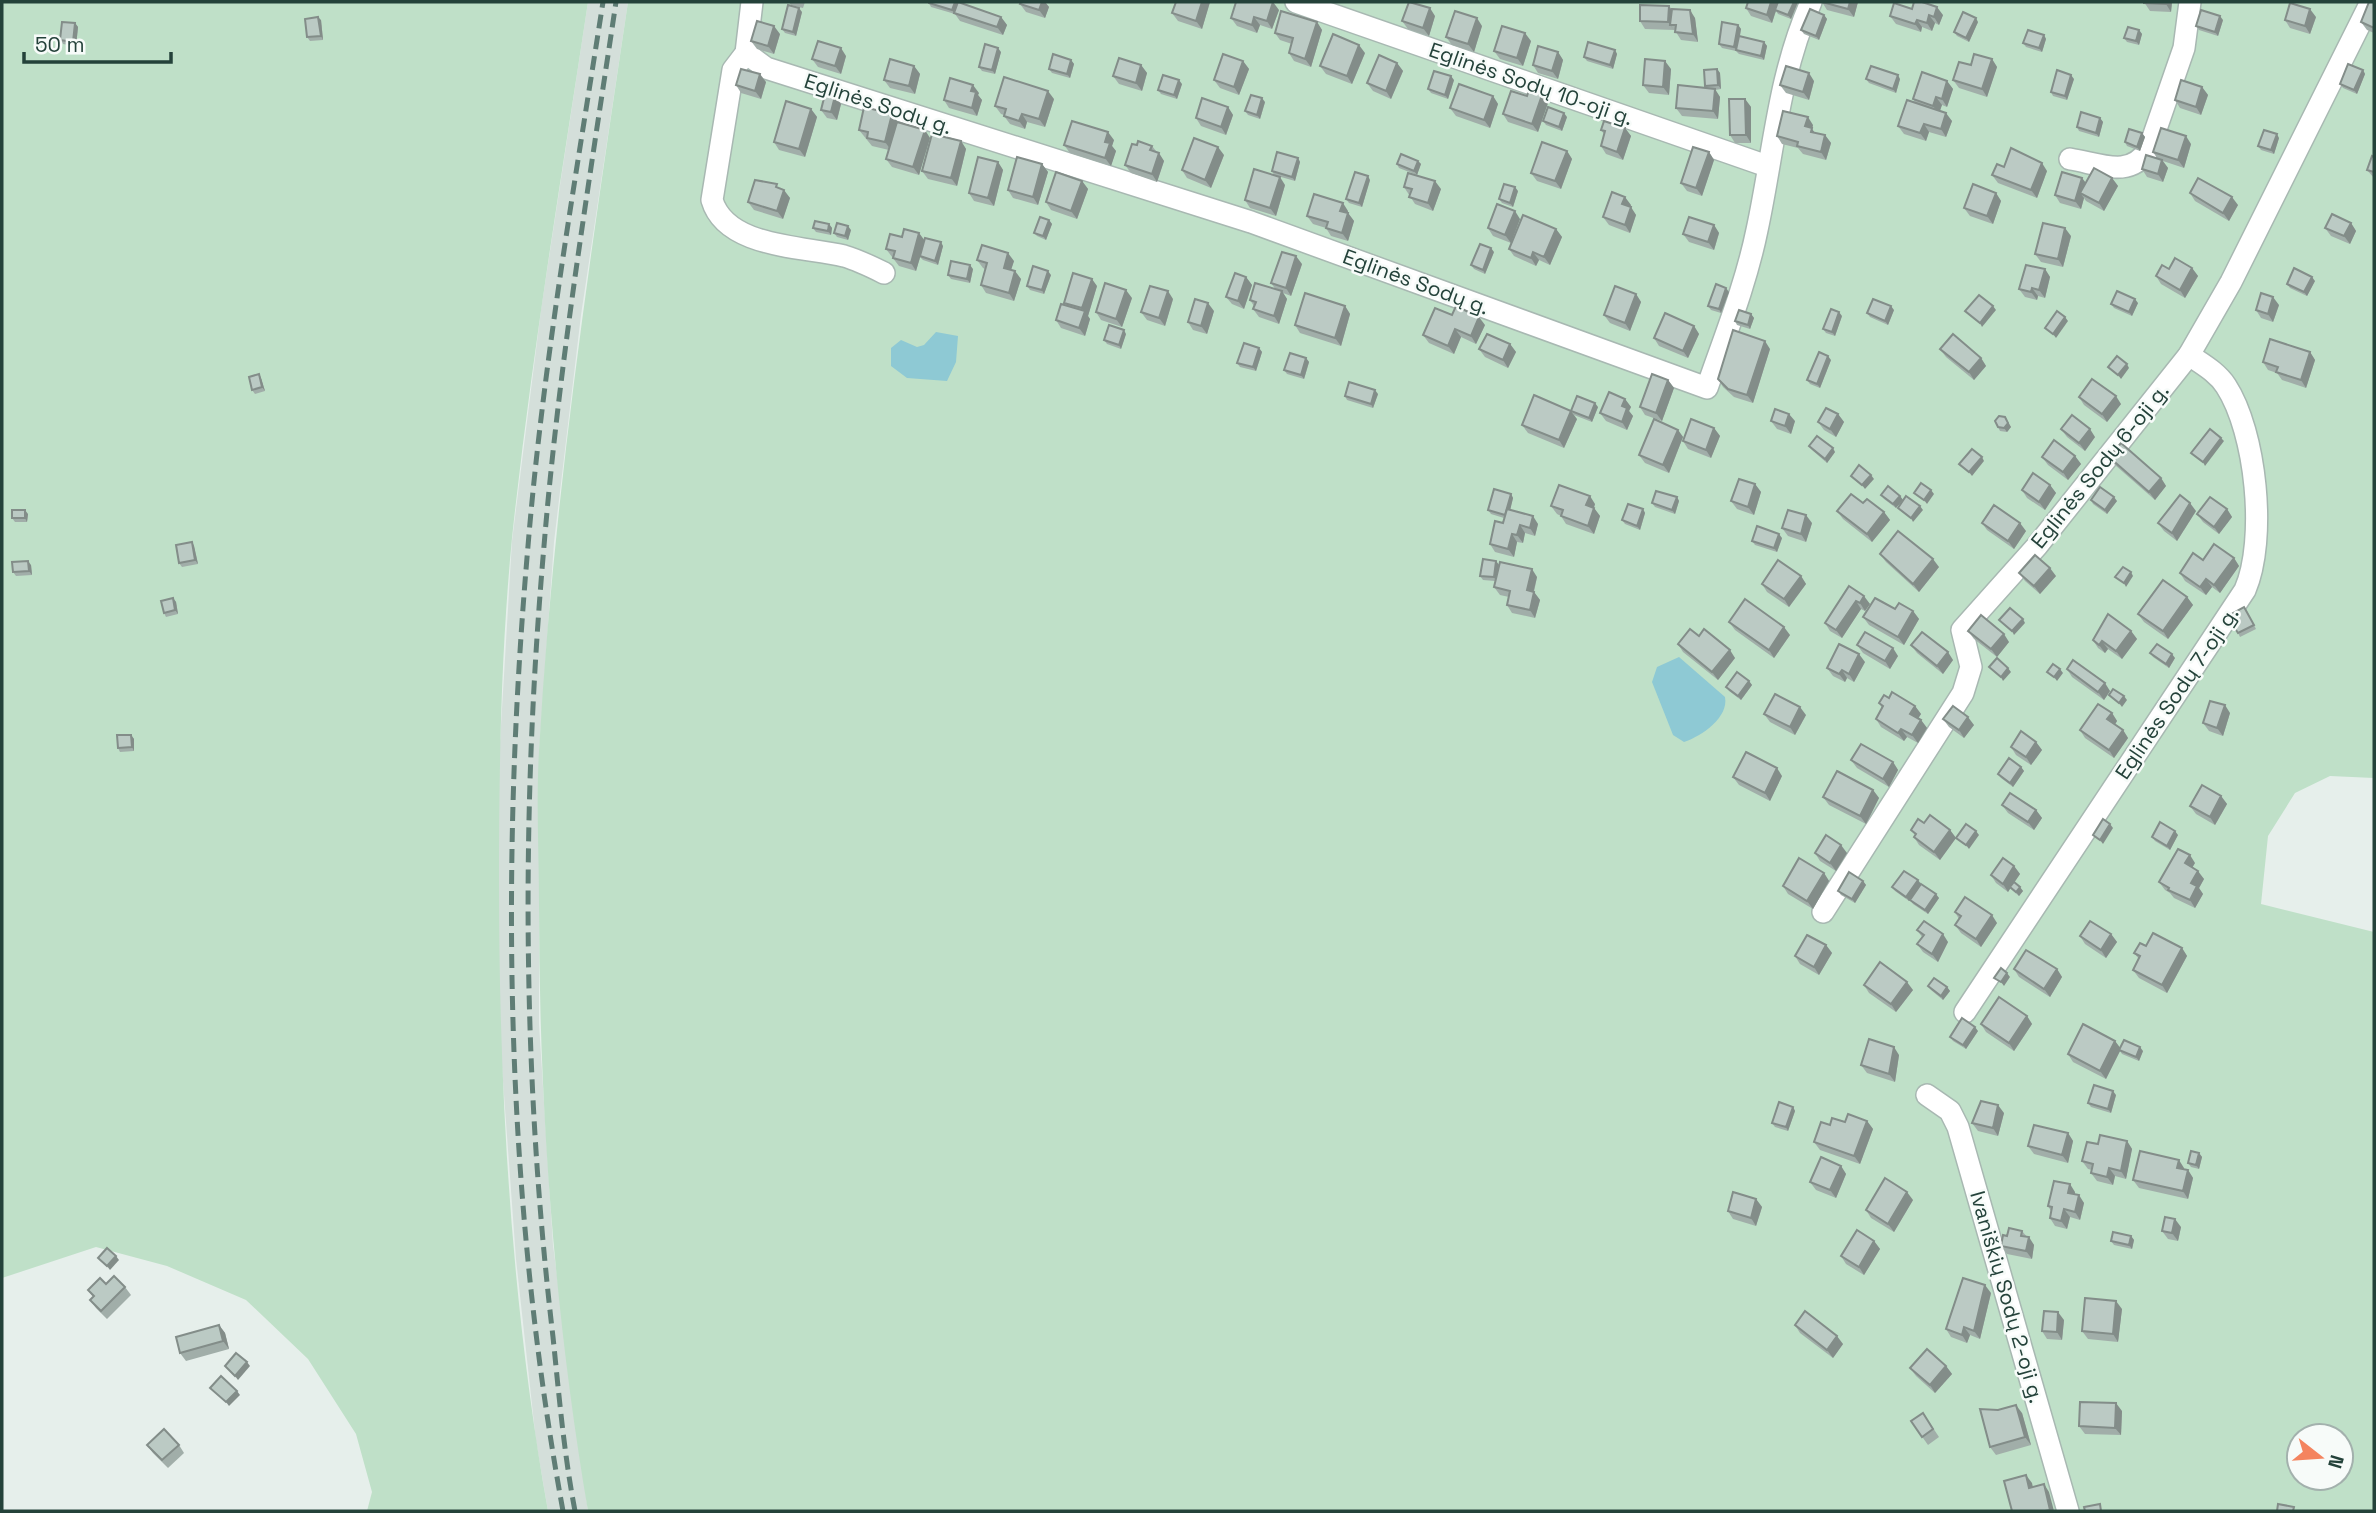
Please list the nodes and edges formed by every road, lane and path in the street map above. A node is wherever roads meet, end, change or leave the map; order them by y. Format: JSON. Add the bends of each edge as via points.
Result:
{"nodes":[{"id":1,"x":752,"y":2,"type":"edge"},
{"id":2,"x":1296,"y":2,"type":"edge"},
{"id":3,"x":1811,"y":2,"type":"edge"},
{"id":4,"x":2190,"y":2,"type":"edge"},
{"id":5,"x":2371,"y":2,"type":"edge"},
{"id":6,"x":746,"y":53,"type":"junction"},
{"id":7,"x":2070,"y":159,"type":"dead end"},
{"id":8,"x":1767,"y":166,"type":"junction"},
{"id":9,"x":884,"y":273,"type":"dead end"},
{"id":10,"x":2189,"y":355,"type":"junction"},
{"id":11,"x":1823,"y":912,"type":"dead end"},
{"id":12,"x":1965,"y":1012,"type":"dead end"},
{"id":13,"x":1927,"y":1095,"type":"dead end"},
{"id":14,"x":2068,"y":1511,"type":"edge"}],
"edges":[{"from":1,"to":6,"type":"street"},
{"from":2,"to":8,"type":"street","name":"Eglinės Sodų 10-oji g."},
{"from":3,"to":8,"type":"street","name":"Eglinės Sodų g.","via":[[1786,69]]},
{"from":4,"to":7,"type":"street","via":[[2184,48],[2142,159],[2124,168]]},
{"from":5,"to":10,"type":"street","name":"Eglinės Sodų 6-oji g.","via":[[2231,282]]},
{"from":6,"to":8,"type":"street","name":"Eglinės Sodų g.","via":[[766,68],[1251,222],[1707,388],[1746,276]]},
{"from":6,"to":9,"type":"street","via":[[733,70],[712,200],[715,211],[730,227],[754,237],[843,256]]},
{"from":10,"to":11,"type":"street","name":"Eglinės Sodų 6-oji g.","via":[[2037,546],[1962,630],[1971,667],[1963,694]]},
{"from":10,"to":12,"type":"street","name":"Eglinės Sodų 7-oji g.","via":[[2225,384],[2246,433],[2256,543],[2252,575]]},
{"from":13,"to":14,"type":"street","name":"Ivaniškių Sodų 2-oji g.","via":[[1950,1111],[1958,1127]]}]}
